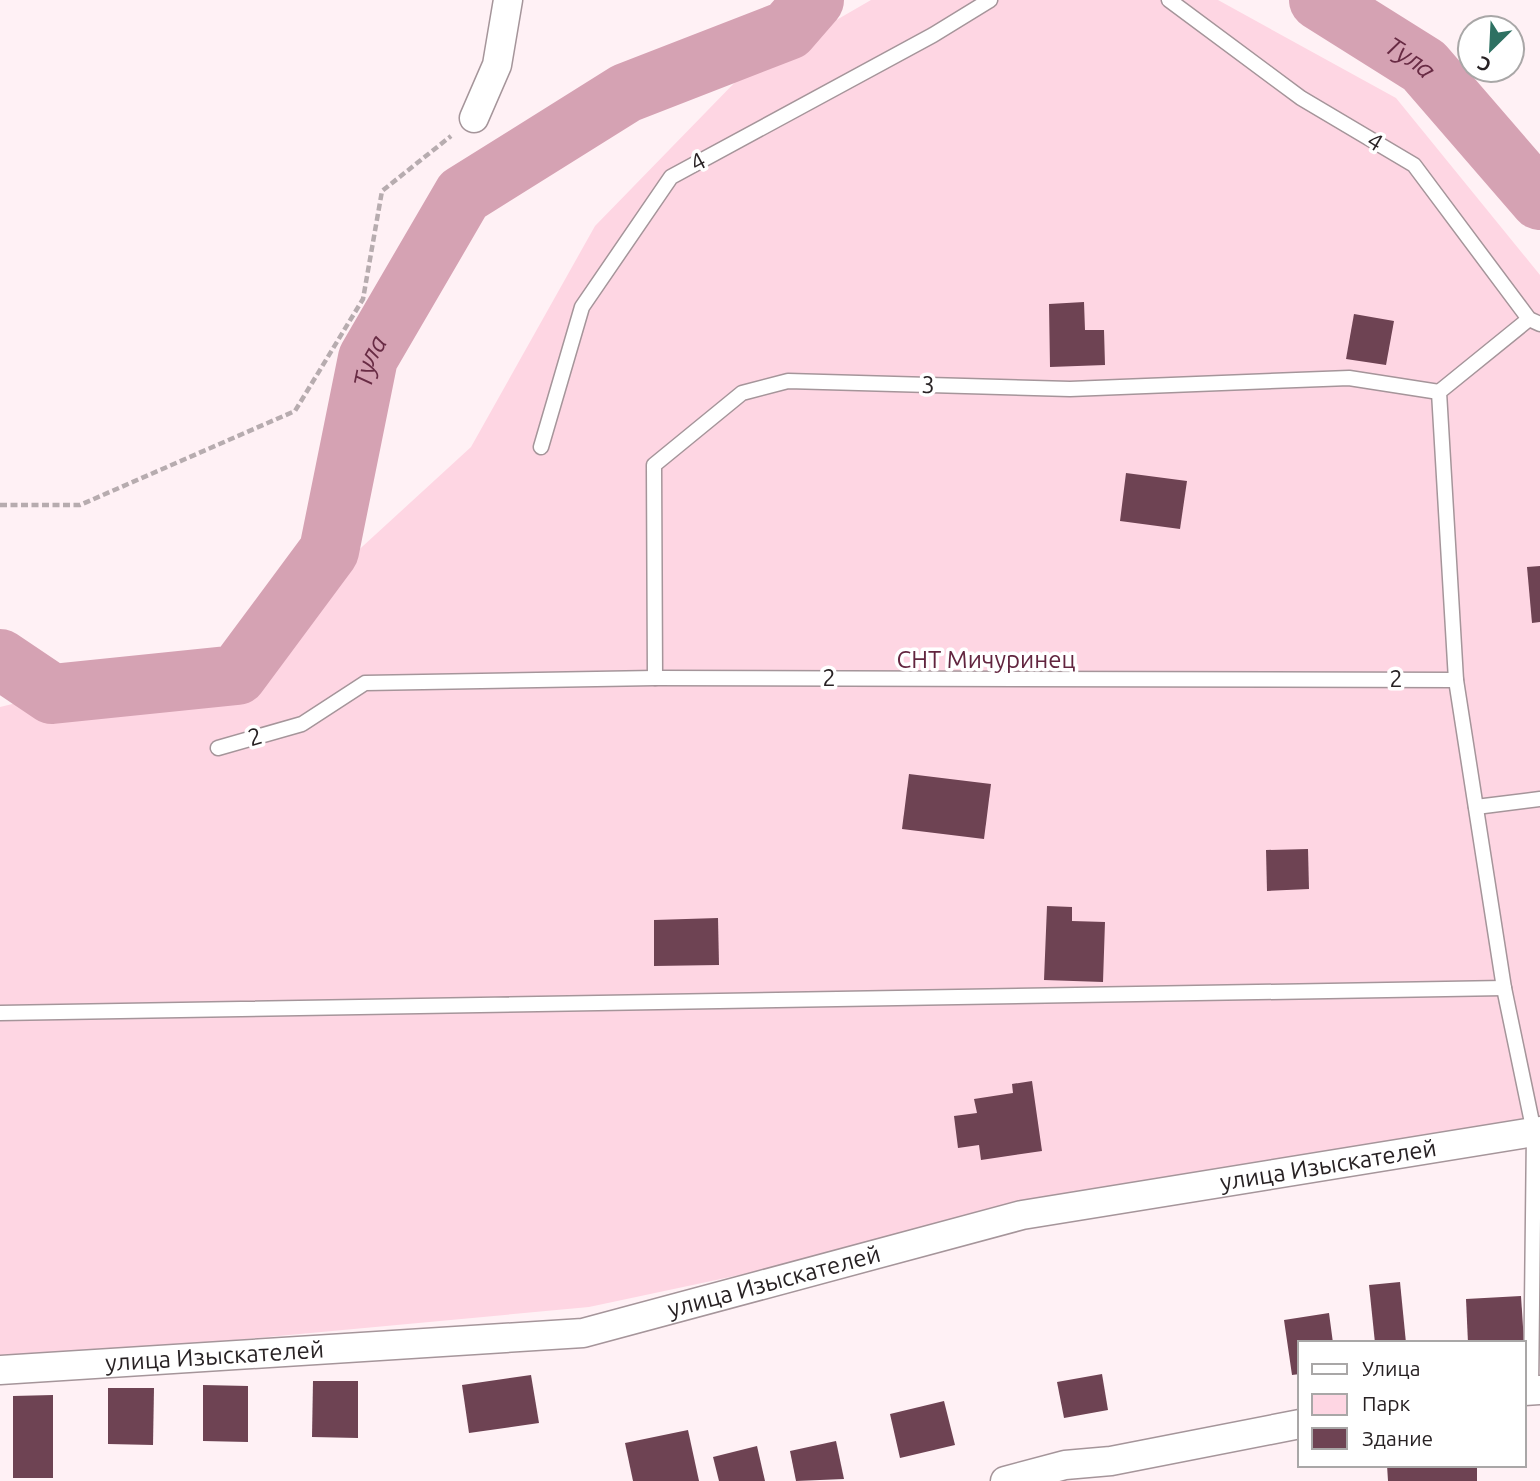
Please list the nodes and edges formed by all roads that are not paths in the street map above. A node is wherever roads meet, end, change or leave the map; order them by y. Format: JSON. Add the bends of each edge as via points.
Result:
{"nodes":[{"id":1,"x":508,"y":0,"type":"edge"},
{"id":2,"x":990,"y":0,"type":"edge"},
{"id":3,"x":1169,"y":0,"type":"edge"},
{"id":4,"x":474,"y":118,"type":"road end"},
{"id":5,"x":1534,"y":322,"type":"edge"},
{"id":6,"x":1439,"y":392,"type":"junction"},
{"id":7,"x":541,"y":447,"type":"dead end"},
{"id":8,"x":655,"y":677,"type":"junction"},
{"id":9,"x":1456,"y":680,"type":"junction"},
{"id":10,"x":218,"y":748,"type":"dead end"},
{"id":11,"x":1540,"y":799,"type":"edge"},
{"id":12,"x":1476,"y":807,"type":"junction"},
{"id":13,"x":1504,"y":988,"type":"junction"},
{"id":14,"x":0,"y":1013,"type":"edge"},
{"id":15,"x":1537,"y":1131,"type":"edge"},
{"id":16,"x":0,"y":1370,"type":"edge"},
{"id":17,"x":1532,"y":1390,"type":"edge"},
{"id":18,"x":1298,"y":1425,"type":"edge"},
{"id":19,"x":1113,"y":1471,"type":"edge"},
{"id":20,"x":1005,"y":1481,"type":"edge"}],
"edges":[{"from":1,"to":4,"type":"street","via":[[498,65]]},
{"from":2,"to":7,"type":"lane","name":"4","via":[[933,36],[671,177],[582,307]]},
{"from":3,"to":5,"type":"lane","name":"4","via":[[1301,98],[1413,165]]},
{"from":5,"to":6,"type":"lane"},
{"from":6,"to":8,"type":"lane","name":"3","via":[[1349,378],[1070,389],[788,382],[742,393],[654,465]]},
{"from":6,"to":9,"type":"lane"},
{"from":8,"to":9,"type":"lane","name":"2"},
{"from":8,"to":10,"type":"lane","name":"2","via":[[365,683],[302,724]]},
{"from":9,"to":12,"type":"lane"},
{"from":11,"to":12,"type":"lane"},
{"from":12,"to":13,"type":"lane"},
{"from":13,"to":14,"type":"lane"},
{"from":13,"to":15,"type":"lane"},
{"from":15,"to":16,"type":"street","name":"улица Изыскателей","via":[[1022,1215],[583,1333]]},
{"from":15,"to":17,"type":"lane"},
{"from":18,"to":19,"type":"street"},
{"from":19,"to":20,"type":"street","via":[[1065,1465]]}]}
